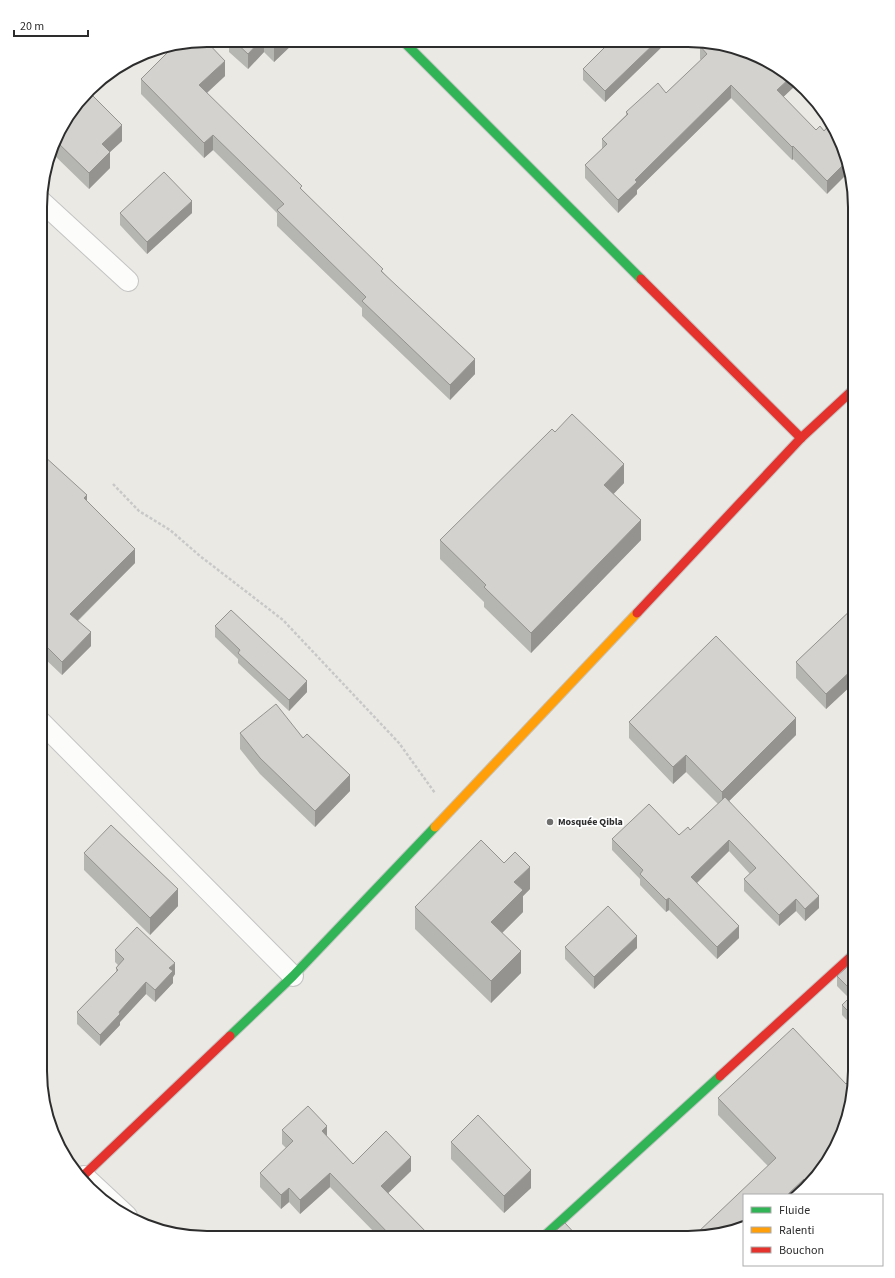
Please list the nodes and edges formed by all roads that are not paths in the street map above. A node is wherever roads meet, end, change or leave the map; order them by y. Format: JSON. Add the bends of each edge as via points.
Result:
{"nodes":[{"id":1,"x":408,"y":47,"type":"edge"},
{"id":2,"x":47,"y":207,"type":"edge"},
{"id":3,"x":128,"y":281,"type":"dead end"},
{"id":4,"x":848,"y":394,"type":"edge"},
{"id":5,"x":801,"y":438,"type":"junction"},
{"id":6,"x":47,"y":728,"type":"edge"},
{"id":7,"x":848,"y":959,"type":"edge"},
{"id":8,"x":293,"y":976,"type":"junction"},
{"id":9,"x":86,"y":1174,"type":"edge"},
{"id":10,"x":550,"y":1231,"type":"edge"}],
"edges":[{"from":1,"to":5,"type":"street"},
{"from":2,"to":3,"type":"street"},
{"from":4,"to":5,"type":"street"},
{"from":5,"to":8,"type":"street"},
{"from":6,"to":8,"type":"street"},
{"from":7,"to":10,"type":"street"},
{"from":8,"to":9,"type":"street"}]}
